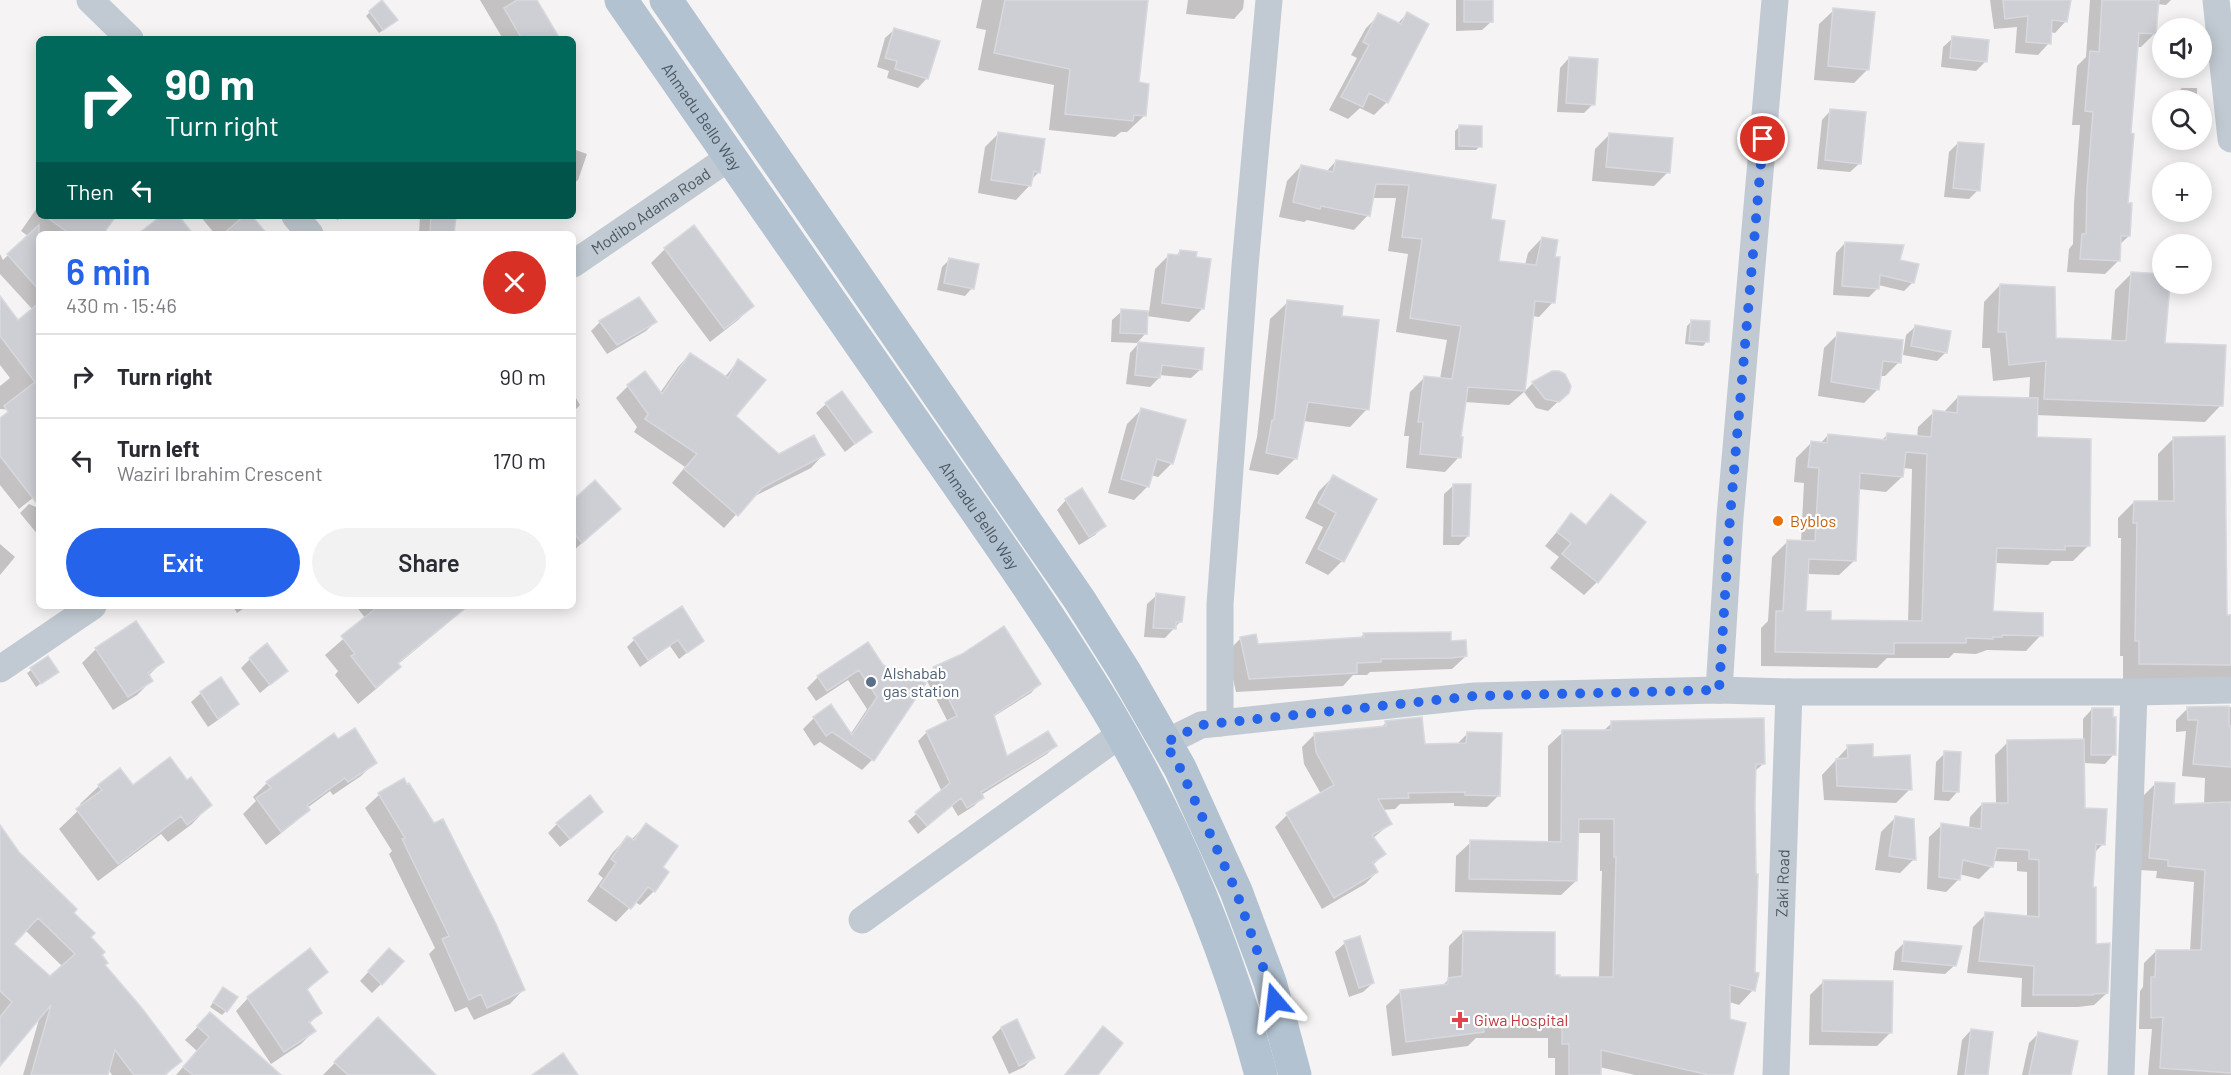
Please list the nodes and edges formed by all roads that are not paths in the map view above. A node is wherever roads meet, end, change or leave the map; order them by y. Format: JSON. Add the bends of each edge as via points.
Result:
{"nodes":[{"id":1,"x":90,"y":0,"type":"edge"},
{"id":2,"x":621,"y":0,"type":"edge"},
{"id":3,"x":666,"y":0,"type":"edge"},
{"id":4,"x":1269,"y":0,"type":"edge"},
{"id":5,"x":1775,"y":0,"type":"edge"},
{"id":6,"x":2216,"y":0,"type":"edge"},
{"id":7,"x":127,"y":36,"type":"edge"},
{"id":8,"x":2231,"y":139,"type":"edge"},
{"id":9,"x":730,"y":158,"type":"junction"},
{"id":10,"x":298,"y":219,"type":"edge"},
{"id":11,"x":308,"y":231,"type":"edge"},
{"id":12,"x":576,"y":262,"type":"edge"},
{"id":13,"x":89,"y":609,"type":"edge"},
{"id":14,"x":0,"y":669,"type":"edge"},
{"id":15,"x":1719,"y":690,"type":"junction"},
{"id":16,"x":2231,"y":690,"type":"edge"},
{"id":17,"x":1789,"y":692,"type":"junction"},
{"id":18,"x":2134,"y":692,"type":"junction"},
{"id":19,"x":1220,"y":723,"type":"junction"},
{"id":20,"x":1120,"y":734,"type":"junction"},
{"id":21,"x":1165,"y":743,"type":"junction"},
{"id":22,"x":862,"y":920,"type":"dead end"},
{"id":23,"x":1260,"y":1075,"type":"edge"},
{"id":24,"x":1295,"y":1075,"type":"edge"},
{"id":25,"x":1776,"y":1075,"type":"edge"},
{"id":26,"x":2121,"y":1075,"type":"edge"}],
"edges":[{"from":1,"to":7,"type":"street"},
{"from":2,"to":9,"type":"main road","name":"Ahmadu Bello Way"},
{"from":3,"to":21,"type":"main road","via":[[1079,599]]},
{"from":4,"to":19,"type":"street","via":[[1220,604]]},
{"from":5,"to":15,"type":"street","via":[[1730,517]]},
{"from":6,"to":8,"type":"street"},
{"from":9,"to":12,"type":"street","name":"Modibo Adama Road"},
{"from":9,"to":20,"type":"main road","name":"Ahmadu Bello Way","via":[[993,536]]},
{"from":10,"to":11,"type":"street"},
{"from":13,"to":14,"type":"street"},
{"from":15,"to":17,"type":"street"},
{"from":15,"to":19,"type":"street","via":[[1475,696]]},
{"from":16,"to":18,"type":"street"},
{"from":17,"to":18,"type":"street"},
{"from":17,"to":25,"type":"street","name":"Zaki Road"},
{"from":18,"to":26,"type":"street"},
{"from":19,"to":21,"type":"street","via":[[1201,725]]},
{"from":20,"to":22,"type":"street"},
{"from":20,"to":23,"type":"main road","name":"Ahmadu Bello Way","via":[[1163,813],[1209,914],[1244,1010]]},
{"from":21,"to":24,"type":"main road","via":[[1236,891],[1270,982]]}]}
